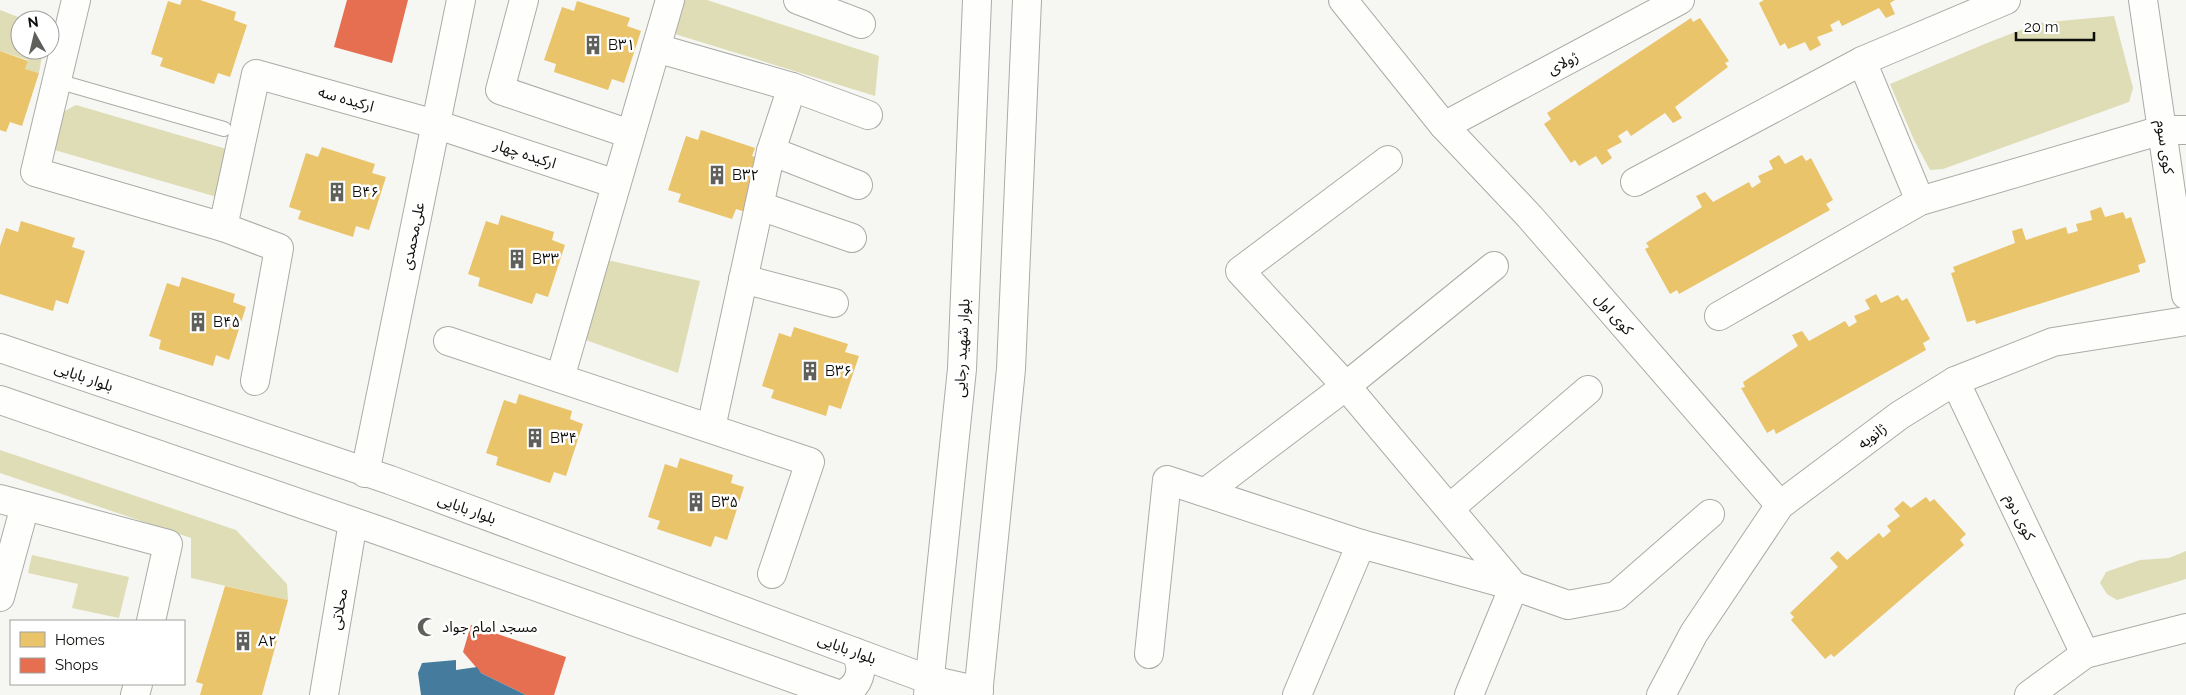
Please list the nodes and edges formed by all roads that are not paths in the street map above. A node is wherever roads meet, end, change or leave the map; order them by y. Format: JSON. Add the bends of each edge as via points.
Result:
{"nodes":[{"id":1,"x":76,"y":0,"type":"edge"},
{"id":2,"x":461,"y":0,"type":"edge"},
{"id":3,"x":524,"y":0,"type":"edge"},
{"id":4,"x":670,"y":0,"type":"edge"},
{"id":5,"x":798,"y":0,"type":"edge"},
{"id":6,"x":977,"y":0,"type":"edge"},
{"id":7,"x":1027,"y":0,"type":"edge"},
{"id":8,"x":1344,"y":0,"type":"edge"},
{"id":9,"x":1680,"y":0,"type":"edge"},
{"id":10,"x":2006,"y":0,"type":"edge"},
{"id":11,"x":2143,"y":0,"type":"edge"},
{"id":12,"x":861,"y":24,"type":"dead end"},
{"id":13,"x":656,"y":48,"type":"junction"},
{"id":14,"x":1862,"y":61,"type":"junction"},
{"id":15,"x":57,"y":81,"type":"junction"},
{"id":16,"x":792,"y":87,"type":"junction"},
{"id":17,"x":868,"y":115,"type":"dead end"},
{"id":18,"x":435,"y":124,"type":"junction"},
{"id":19,"x":1444,"y":126,"type":"junction"},
{"id":20,"x":224,"y":129,"type":"dead end"},
{"id":21,"x":2174,"y":130,"type":"edge"},
{"id":22,"x":630,"y":134,"type":"junction"},
{"id":23,"x":771,"y":152,"type":"junction"},
{"id":24,"x":1388,"y":160,"type":"dead end"},
{"id":25,"x":1635,"y":182,"type":"dead end"},
{"id":26,"x":616,"y":184,"type":"junction"},
{"id":27,"x":858,"y":185,"type":"dead end"},
{"id":28,"x":1920,"y":201,"type":"junction"},
{"id":29,"x":760,"y":206,"type":"junction"},
{"id":30,"x":223,"y":227,"type":"junction"},
{"id":31,"x":852,"y":238,"type":"dead end"},
{"id":32,"x":1494,"y":266,"type":"dead end"},
{"id":33,"x":743,"y":279,"type":"junction"},
{"id":34,"x":2186,"y":295,"type":"edge"},
{"id":35,"x":834,"y":303,"type":"dead end"},
{"id":36,"x":1719,"y":316,"type":"dead end"},
{"id":37,"x":2186,"y":321,"type":"edge"},
{"id":38,"x":448,"y":341,"type":"dead end"},
{"id":39,"x":0,"y":348,"type":"edge"},
{"id":40,"x":560,"y":378,"type":"junction"},
{"id":41,"x":255,"y":381,"type":"dead end"},
{"id":42,"x":1955,"y":381,"type":"junction"},
{"id":43,"x":1346,"y":386,"type":"junction"},
{"id":44,"x":1588,"y":390,"type":"dead end"},
{"id":45,"x":0,"y":400,"type":"edge"},
{"id":46,"x":711,"y":428,"type":"junction"},
{"id":47,"x":365,"y":472,"type":"junction"},
{"id":48,"x":1206,"y":492,"type":"junction"},
{"id":49,"x":12,"y":503,"type":"edge"},
{"id":50,"x":1780,"y":505,"type":"junction"},
{"id":51,"x":1450,"y":508,"type":"junction"},
{"id":52,"x":1710,"y":514,"type":"dead end"},
{"id":53,"x":353,"y":522,"type":"junction"},
{"id":54,"x":1361,"y":544,"type":"junction"},
{"id":55,"x":772,"y":574,"type":"dead end"},
{"id":56,"x":1514,"y":586,"type":"junction"},
{"id":57,"x":0,"y":597,"type":"edge"},
{"id":58,"x":151,"y":620,"type":"edge"},
{"id":59,"x":2186,"y":628,"type":"edge"},
{"id":60,"x":855,"y":652,"type":"junction"},
{"id":61,"x":1149,"y":654,"type":"dead end"},
{"id":62,"x":2085,"y":654,"type":"junction"},
{"id":63,"x":929,"y":687,"type":"edge"},
{"id":64,"x":983,"y":694,"type":"edge"},
{"id":65,"x":324,"y":695,"type":"edge"},
{"id":66,"x":840,"y":695,"type":"edge"},
{"id":67,"x":1297,"y":695,"type":"edge"},
{"id":68,"x":1469,"y":695,"type":"edge"},
{"id":69,"x":1661,"y":695,"type":"edge"},
{"id":70,"x":2029,"y":695,"type":"edge"}],
"edges":[{"from":1,"to":15,"type":"street"},
{"from":2,"to":18,"type":"street","name":"علی‌محمدی"},
{"from":3,"to":22,"type":"street","via":[[500,90]]},
{"from":4,"to":13,"type":"street"},
{"from":5,"to":12,"type":"street"},
{"from":6,"to":63,"type":"street","name":"بلوار شهید رجایی","via":[[962,369]]},
{"from":7,"to":64,"type":"street","via":[[1011,369]]},
{"from":8,"to":19,"type":"street","name":"کوی اول"},
{"from":9,"to":19,"type":"street","name":"ژولای"},
{"from":10,"to":14,"type":"street"},
{"from":11,"to":21,"type":"street","name":"کوی سوم"},
{"from":13,"to":16,"type":"street"},
{"from":13,"to":22,"type":"street"},
{"from":14,"to":25,"type":"street"},
{"from":14,"to":28,"type":"street"},
{"from":15,"to":20,"type":"lane"},
{"from":15,"to":30,"type":"street","via":[[35,172]]},
{"from":16,"to":17,"type":"street"},
{"from":16,"to":23,"type":"street"},
{"from":18,"to":26,"type":"street","name":"ارکیده چهار"},
{"from":18,"to":30,"type":"street","name":"ارکیده سه","via":[[256,74]]},
{"from":18,"to":47,"type":"street","name":"علی‌محمدی"},
{"from":19,"to":50,"type":"street","name":"کوی اول","via":[[1530,217]]},
{"from":21,"to":28,"type":"street"},
{"from":21,"to":34,"type":"street","name":"کوی سوم"},
{"from":22,"to":26,"type":"street"},
{"from":23,"to":27,"type":"street"},
{"from":23,"to":29,"type":"street"},
{"from":24,"to":43,"type":"street","via":[[1240,271]]},
{"from":26,"to":40,"type":"street"},
{"from":28,"to":36,"type":"street"},
{"from":29,"to":31,"type":"street"},
{"from":29,"to":33,"type":"street"},
{"from":30,"to":41,"type":"street","via":[[279,248]]},
{"from":32,"to":43,"type":"street"},
{"from":33,"to":35,"type":"street"},
{"from":33,"to":46,"type":"street"},
{"from":37,"to":42,"type":"street","name":"ژانویه","via":[[2053,342]]},
{"from":38,"to":40,"type":"street"},
{"from":39,"to":47,"type":"street","name":"بلوار بابایی"},
{"from":40,"to":46,"type":"street"},
{"from":42,"to":50,"type":"street","name":"ژانویه","via":[[1900,415]]},
{"from":42,"to":62,"type":"street","name":"کوی دوم"},
{"from":43,"to":48,"type":"street"},
{"from":43,"to":51,"type":"street"},
{"from":44,"to":51,"type":"street"},
{"from":45,"to":53,"type":"street"},
{"from":46,"to":55,"type":"street","via":[[810,462]]},
{"from":47,"to":60,"type":"street","name":"بلوار بابایی"},
{"from":48,"to":54,"type":"street"},
{"from":48,"to":61,"type":"street","via":[[1167,480]]},
{"from":49,"to":57,"type":"street"},
{"from":49,"to":58,"type":"street","via":[[168,544]]},
{"from":50,"to":69,"type":"street","name":"ژانویه","via":[[1694,633]]},
{"from":51,"to":56,"type":"street"},
{"from":52,"to":56,"type":"street","via":[[1616,596],[1568,606]]},
{"from":53,"to":65,"type":"street","name":"محلاتی"},
{"from":53,"to":66,"type":"street"},
{"from":54,"to":56,"type":"street"},
{"from":54,"to":67,"type":"street"},
{"from":56,"to":68,"type":"street"},
{"from":59,"to":62,"type":"street"},
{"from":60,"to":63,"type":"street","name":"بلوار بابایی"},
{"from":60,"to":66,"type":"street","via":[[862,667],[860,677],[855,686]]},
{"from":62,"to":70,"type":"street"},
{"from":63,"to":64,"type":"street","name":"بلوار بابایی"}]}
